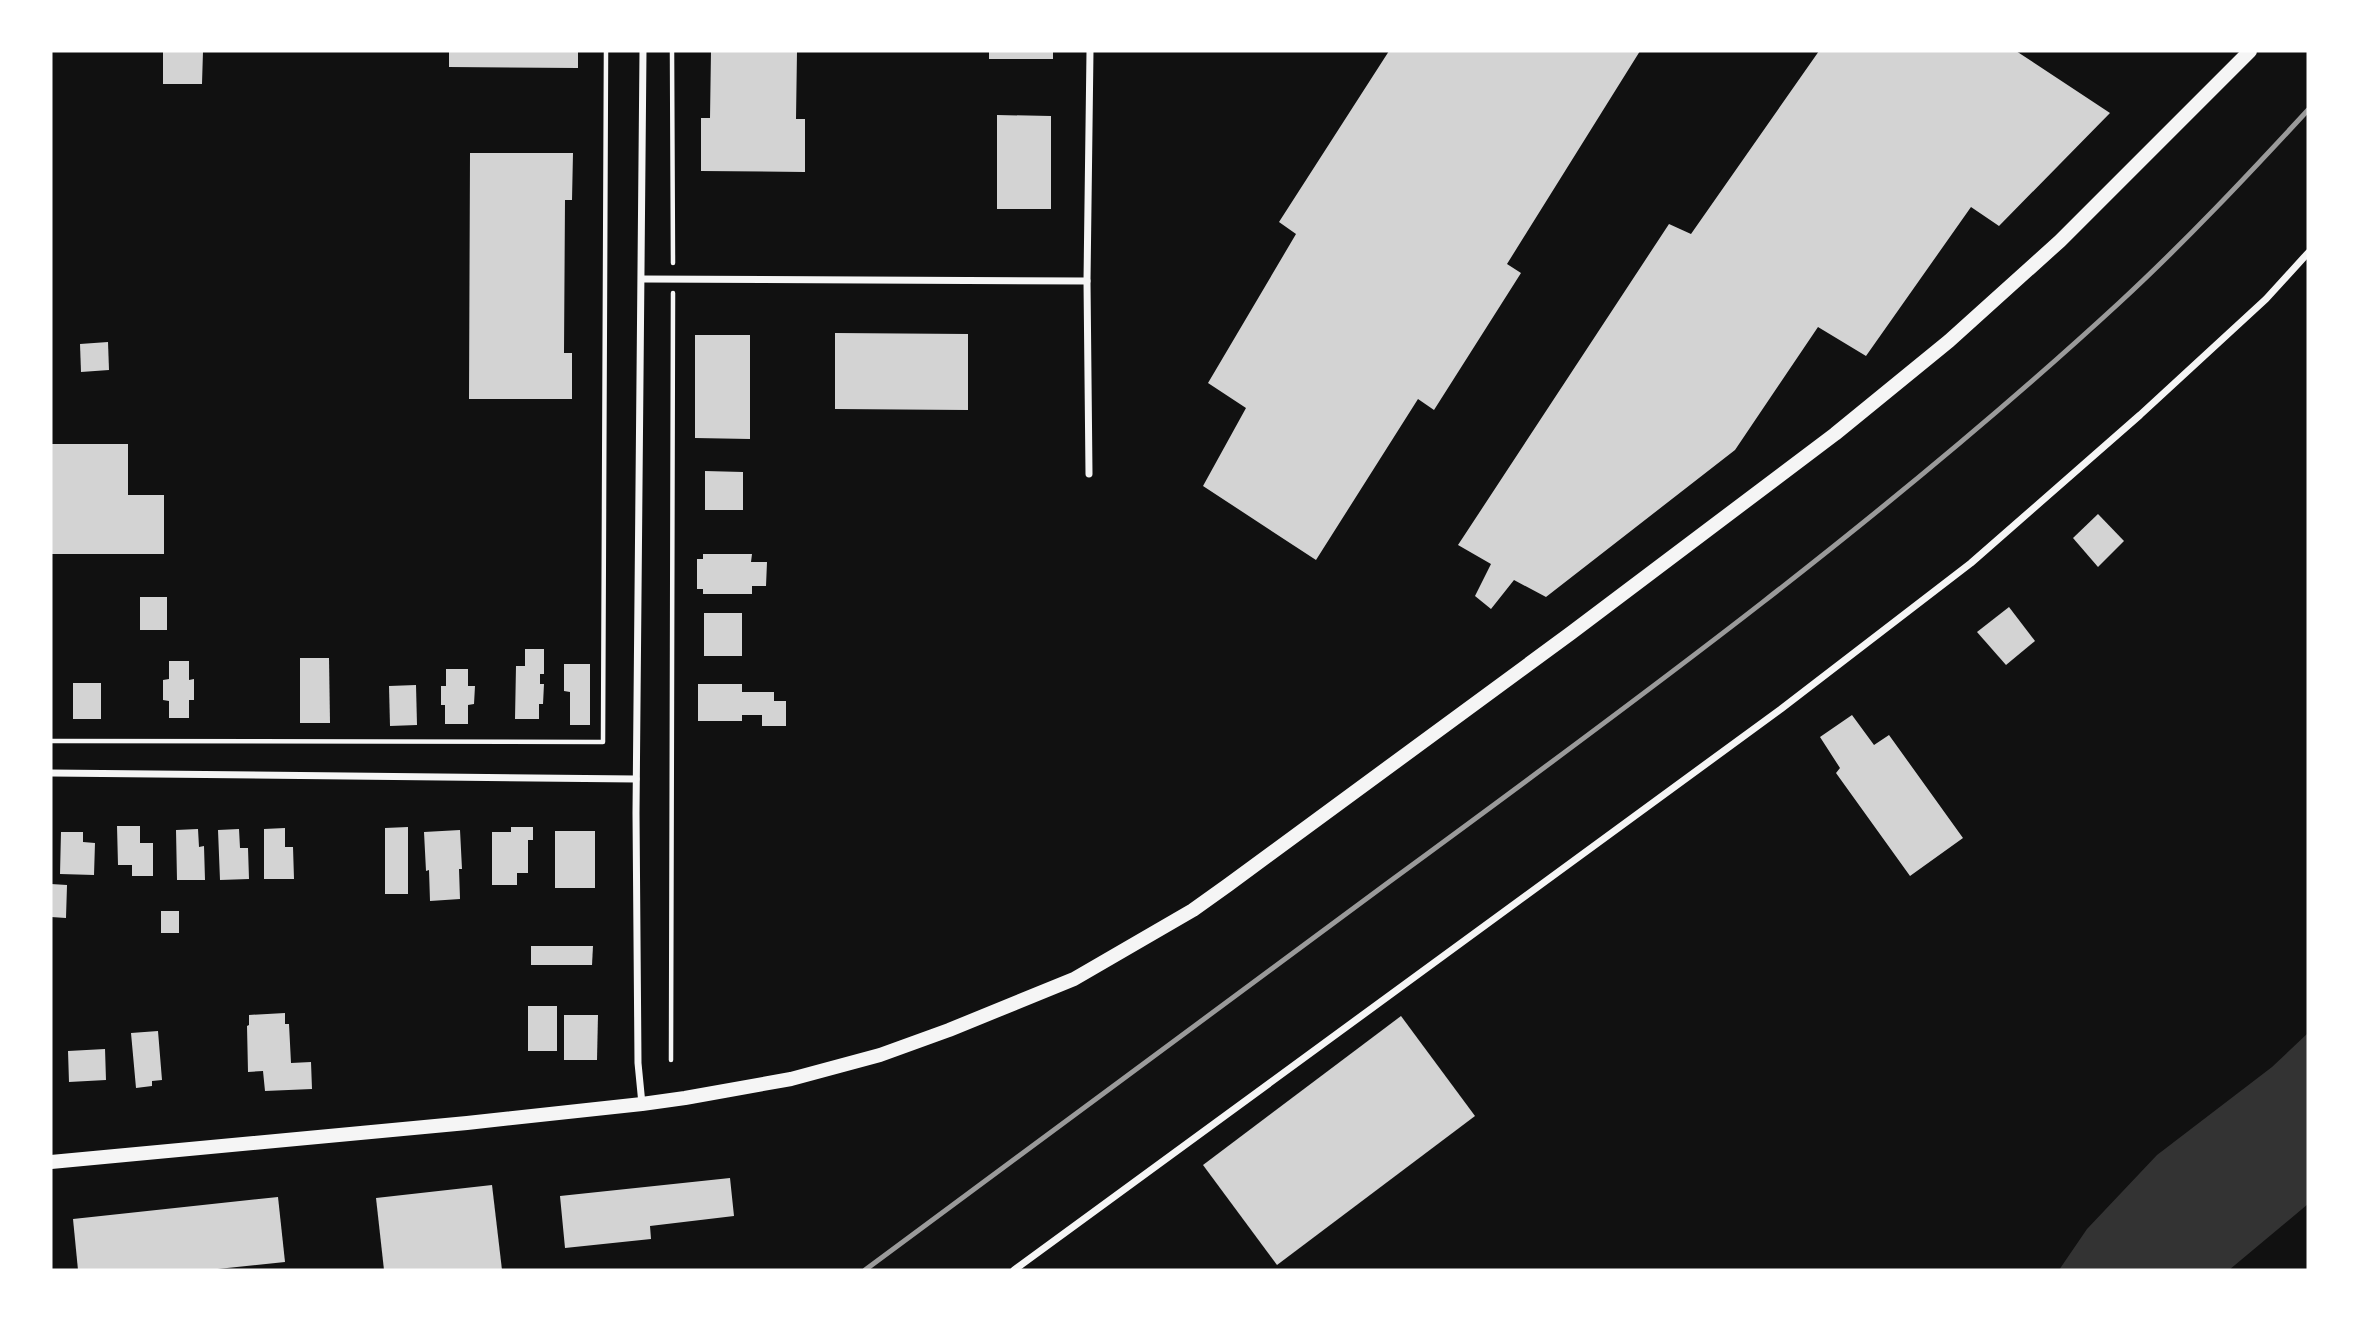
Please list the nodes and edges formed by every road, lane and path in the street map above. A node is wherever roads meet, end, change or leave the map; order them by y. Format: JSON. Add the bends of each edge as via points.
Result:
{"nodes":[{"id":1,"x":606,"y":51,"type":"edge"},
{"id":2,"x":643,"y":51,"type":"edge"},
{"id":3,"x":672,"y":51,"type":"edge"},
{"id":4,"x":1090,"y":51,"type":"edge"},
{"id":5,"x":2248,"y":52,"type":"edge"},
{"id":6,"x":2308,"y":253,"type":"edge"},
{"id":7,"x":642,"y":279,"type":"junction"},
{"id":8,"x":673,"y":279,"type":"junction"},
{"id":9,"x":1087,"y":281,"type":"junction"},
{"id":10,"x":1089,"y":474,"type":"dead end"},
{"id":11,"x":51,"y":741,"type":"edge"},
{"id":12,"x":51,"y":774,"type":"edge"},
{"id":13,"x":636,"y":779,"type":"junction"},
{"id":14,"x":671,"y":1060,"type":"dead end"},
{"id":15,"x":642,"y":1104,"type":"junction"},
{"id":16,"x":51,"y":1162,"type":"edge"},
{"id":17,"x":1014,"y":1270,"type":"edge"}],
"edges":[{"from":1,"to":11,"type":"path","via":[[603,742]]},
{"from":2,"to":7,"type":"street"},
{"from":3,"to":8,"type":"path"},
{"from":4,"to":9,"type":"street"},
{"from":5,"to":15,"type":"main road","via":[[2060,241],[1949,341],[1835,434],[1194,910],[1074,979],[880,1055],[791,1079]]},
{"from":6,"to":17,"type":"street","via":[[2266,299],[2140,415],[1971,563],[1781,709]]},
{"from":7,"to":8,"type":"street"},
{"from":7,"to":13,"type":"street"},
{"from":8,"to":9,"type":"street"},
{"from":8,"to":14,"type":"path"},
{"from":9,"to":10,"type":"street"},
{"from":12,"to":13,"type":"street"},
{"from":13,"to":15,"type":"street"},
{"from":15,"to":16,"type":"main road"}]}
